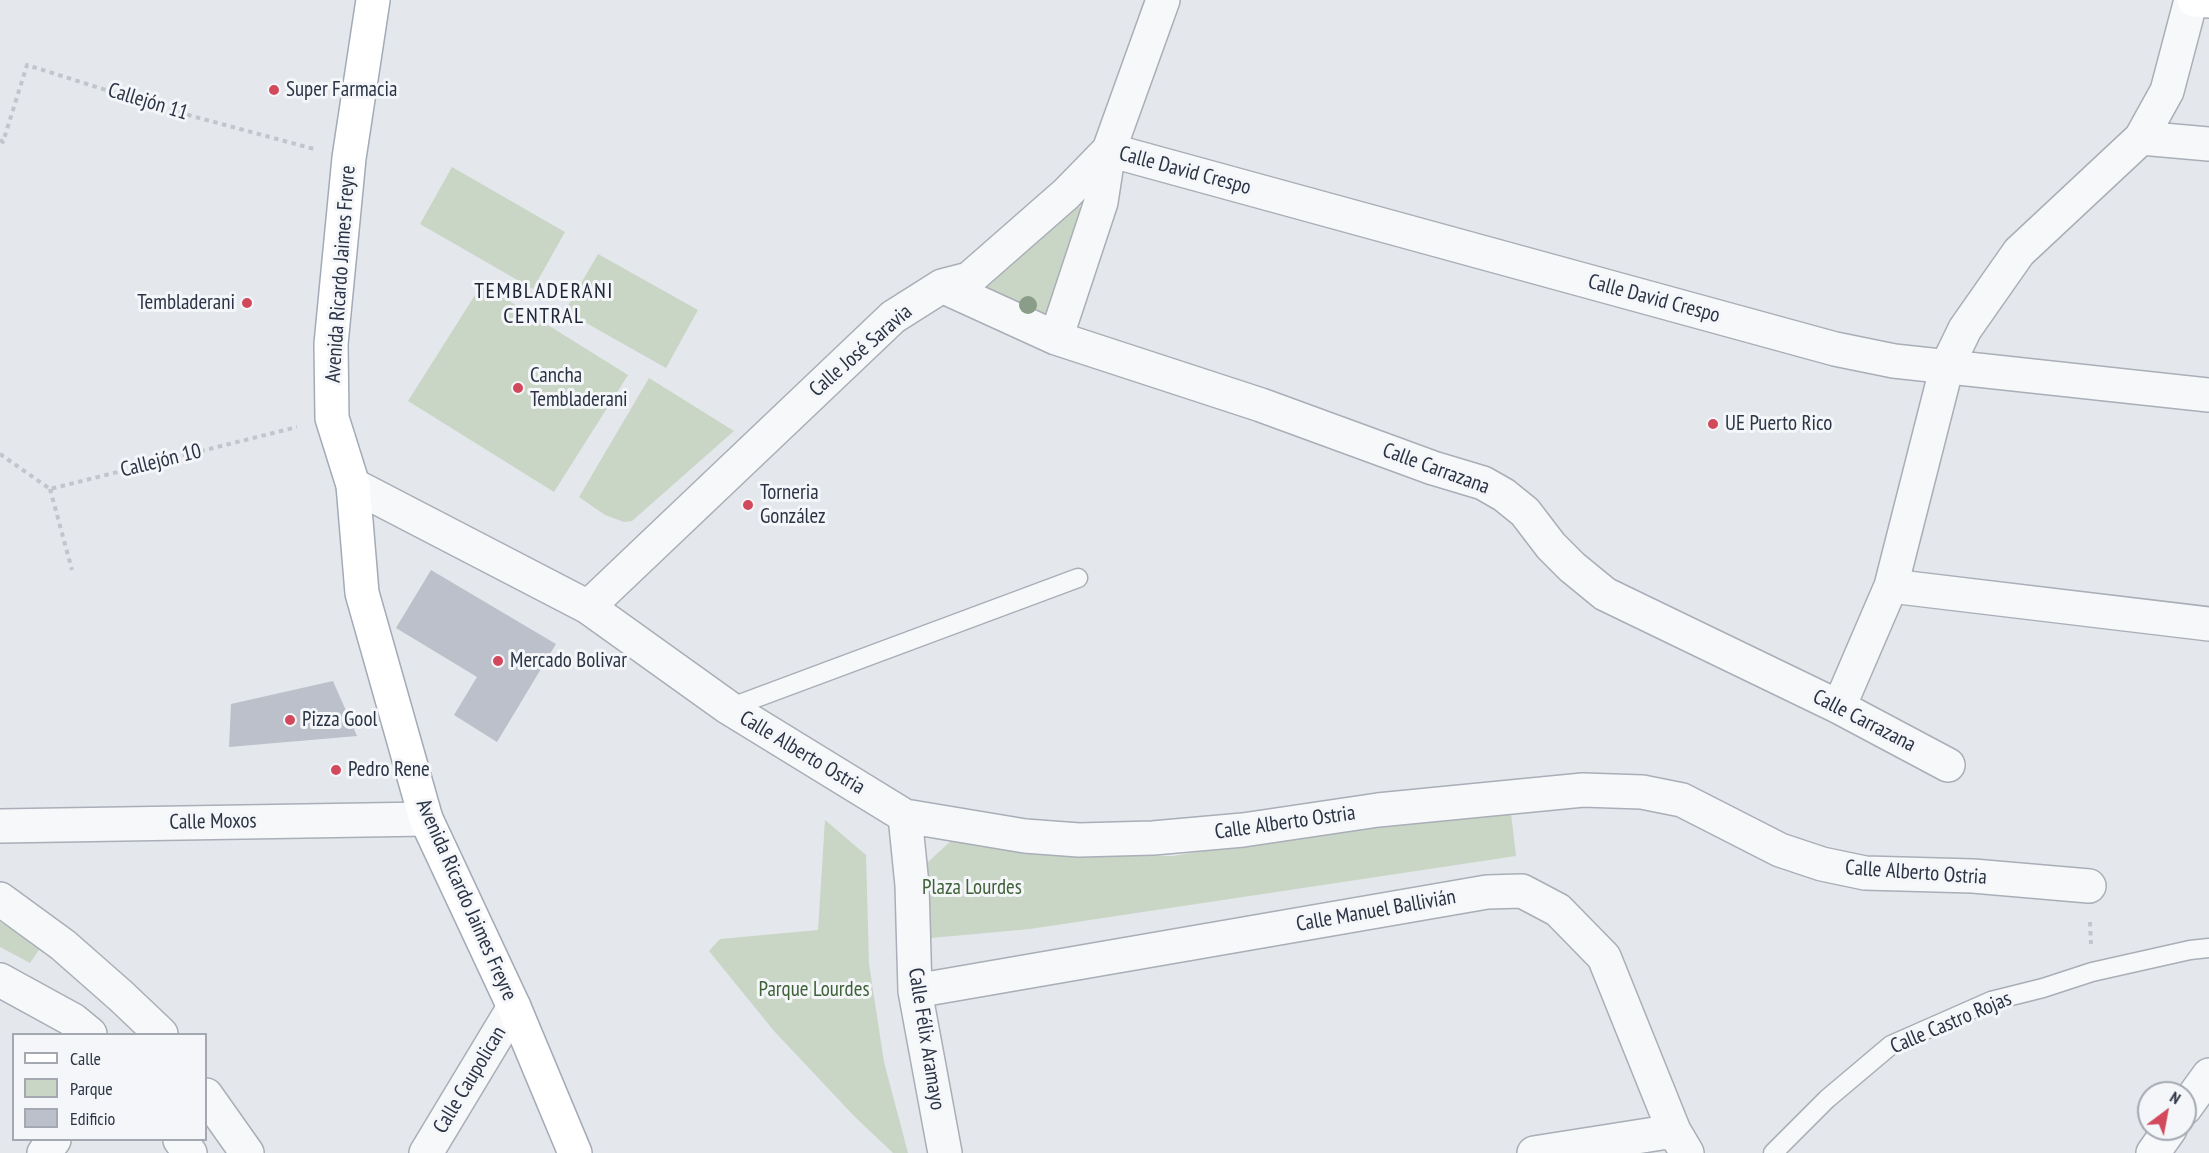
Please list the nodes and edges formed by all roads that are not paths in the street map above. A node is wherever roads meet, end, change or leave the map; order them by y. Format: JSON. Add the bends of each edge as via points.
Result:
{"nodes":[{"id":1,"x":373,"y":0,"type":"edge"},
{"id":2,"x":1163,"y":0,"type":"edge"},
{"id":3,"x":2192,"y":0,"type":"edge"},
{"id":4,"x":2209,"y":2,"type":"edge"},
{"id":5,"x":2141,"y":138,"type":"junction"},
{"id":6,"x":2209,"y":144,"type":"edge"},
{"id":7,"x":1109,"y":150,"type":"junction"},
{"id":8,"x":942,"y":286,"type":"junction"},
{"id":9,"x":1056,"y":338,"type":"junction"},
{"id":10,"x":1947,"y":366,"type":"junction"},
{"id":11,"x":2209,"y":395,"type":"edge"},
{"id":12,"x":353,"y":485,"type":"junction"},
{"id":13,"x":1078,"y":578,"type":"dead end"},
{"id":14,"x":1890,"y":585,"type":"junction"},
{"id":15,"x":588,"y":607,"type":"junction"},
{"id":16,"x":2209,"y":624,"type":"edge"},
{"id":17,"x":1839,"y":707,"type":"junction"},
{"id":18,"x":729,"y":708,"type":"junction"},
{"id":19,"x":1948,"y":765,"type":"dead end"},
{"id":20,"x":905,"y":816,"type":"junction"},
{"id":21,"x":426,"y":819,"type":"junction"},
{"id":22,"x":0,"y":826,"type":"edge"},
{"id":23,"x":2089,"y":886,"type":"road end"},
{"id":24,"x":0,"y":899,"type":"edge"},
{"id":25,"x":2209,"y":948,"type":"edge"},
{"id":26,"x":0,"y":980,"type":"edge"},
{"id":27,"x":915,"y":991,"type":"junction"},
{"id":28,"x":514,"y":1006,"type":"junction"},
{"id":29,"x":88,"y":1033,"type":"edge"},
{"id":30,"x":159,"y":1033,"type":"edge"},
{"id":31,"x":2209,"y":1075,"type":"edge"},
{"id":32,"x":2197,"y":1092,"type":"edge"},
{"id":33,"x":207,"y":1096,"type":"edge"},
{"id":34,"x":53,"y":1141,"type":"edge"},
{"id":35,"x":181,"y":1141,"type":"edge"},
{"id":36,"x":1680,"y":1142,"type":"edge"},
{"id":37,"x":44,"y":1153,"type":"edge"},
{"id":38,"x":190,"y":1153,"type":"edge"},
{"id":39,"x":247,"y":1153,"type":"edge"},
{"id":40,"x":426,"y":1153,"type":"edge"},
{"id":41,"x":575,"y":1153,"type":"edge"},
{"id":42,"x":945,"y":1153,"type":"edge"},
{"id":43,"x":1534,"y":1153,"type":"edge"},
{"id":44,"x":1773,"y":1153,"type":"edge"}],
"edges":[{"from":1,"to":12,"type":"main road","name":"Avenida Ricardo Jaimes Freyre","via":[[350,158],[331,344],[332,418]]},
{"from":2,"to":7,"type":"street","name":"Calle José Saravia"},
{"from":3,"to":4,"type":"main road"},
{"from":3,"to":5,"type":"street","via":[[2167,91]]},
{"from":5,"to":6,"type":"street"},
{"from":5,"to":10,"type":"street","via":[[2019,252],[1965,329]]},
{"from":7,"to":8,"type":"street","name":"Calle José Saravia","via":[[1066,194],[969,279]]},
{"from":7,"to":9,"type":"street","via":[[1101,202]]},
{"from":7,"to":10,"type":"street","name":"Calle David Crespo","via":[[1835,349],[1894,361]]},
{"from":8,"to":9,"type":"street","name":"Calle Carrazana"},
{"from":8,"to":15,"type":"street","name":"Calle José Saravia","via":[[893,317]]},
{"from":9,"to":17,"type":"street","name":"Calle Carrazana","via":[[1483,483],[1524,512],[1565,560],[1605,594]]},
{"from":10,"to":11,"type":"street","name":"Calle David Crespo"},
{"from":10,"to":14,"type":"street"},
{"from":12,"to":15,"type":"street","name":"Calle Alberto Ostria"},
{"from":12,"to":21,"type":"main road","name":"Avenida Ricardo Jaimes Freyre","via":[[362,593]]},
{"from":13,"to":18,"type":"lane"},
{"from":14,"to":16,"type":"street"},
{"from":14,"to":17,"type":"street"},
{"from":15,"to":18,"type":"street","name":"Calle Alberto Ostria"},
{"from":17,"to":19,"type":"street","name":"Calle Carrazana"},
{"from":18,"to":20,"type":"street","name":"Calle Alberto Ostria"},
{"from":20,"to":23,"type":"street","name":"Calle Alberto Ostria","via":[[1025,836],[1079,840],[1142,838],[1243,830],[1378,810],[1582,790],[1642,792],[1682,800],[1780,850],[1822,864],[1865,873],[1973,876]]},
{"from":20,"to":27,"type":"street","name":"Calle Félix Aramayo","via":[[912,885]]},
{"from":21,"to":22,"type":"street","name":"Calle Moxos"},
{"from":21,"to":28,"type":"main road","name":"Avenida Ricardo Jaimes Freyre"},
{"from":24,"to":30,"type":"street","via":[[63,945]]},
{"from":25,"to":44,"type":"lane","name":"Calle Castro Rojas","via":[[2092,972],[1991,1001],[1892,1045],[1827,1099]]},
{"from":26,"to":29,"type":"street","via":[[73,1020]]},
{"from":27,"to":36,"type":"street","name":"Calle Manuel Ballivián","via":[[1486,892],[1522,891],[1558,910],[1604,957]]},
{"from":27,"to":42,"type":"street","name":"Calle Félix Aramayo"},
{"from":28,"to":40,"type":"street","name":"Calle Caupolican"},
{"from":28,"to":41,"type":"main road","name":"Avenida Ricardo Jaimes Freyre"},
{"from":31,"to":32,"type":"street"},
{"from":33,"to":39,"type":"street"},
{"from":34,"to":37,"type":"street"},
{"from":35,"to":38,"type":"street"},
{"from":36,"to":43,"type":"street"}]}
